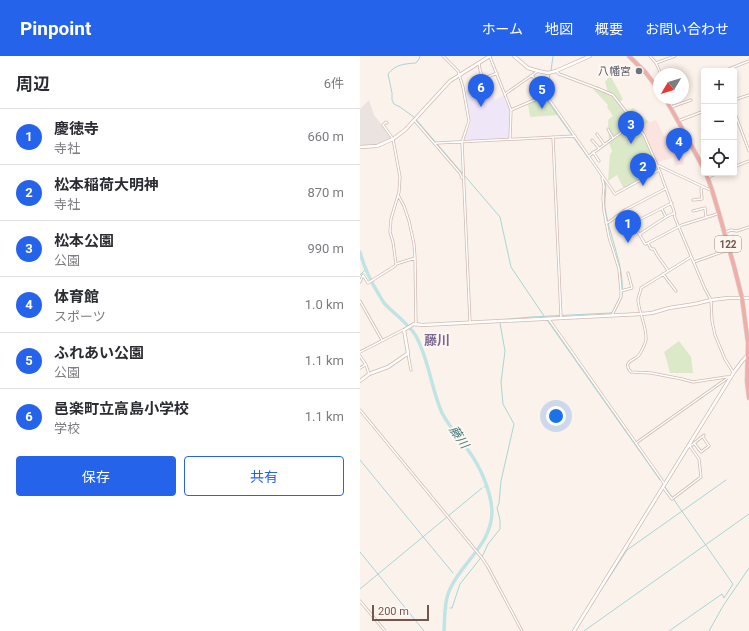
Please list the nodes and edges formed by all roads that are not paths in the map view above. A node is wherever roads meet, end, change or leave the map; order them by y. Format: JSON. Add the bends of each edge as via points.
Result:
{"nodes":[{"id":1,"x":443,"y":56,"type":"edge"},
{"id":2,"x":490,"y":56,"type":"edge"},
{"id":3,"x":514,"y":56,"type":"edge"},
{"id":4,"x":590,"y":56,"type":"edge"},
{"id":5,"x":629,"y":56,"type":"edge"},
{"id":6,"x":650,"y":56,"type":"edge"},
{"id":7,"x":675,"y":56,"type":"edge"},
{"id":8,"x":749,"y":61,"type":"edge"},
{"id":9,"x":479,"y":63,"type":"junction"},
{"id":10,"x":656,"y":63,"type":"junction"},
{"id":11,"x":658,"y":68,"type":"edge"},
{"id":12,"x":732,"y":68,"type":"edge"},
{"id":13,"x":538,"y":71,"type":"junction"},
{"id":14,"x":556,"y":71,"type":"junction"},
{"id":15,"x":497,"y":73,"type":"junction"},
{"id":16,"x":460,"y":74,"type":"junction"},
{"id":17,"x":532,"y":75,"type":"junction"},
{"id":18,"x":653,"y":82,"type":"edge"},
{"id":19,"x":505,"y":94,"type":"junction"},
{"id":20,"x":546,"y":95,"type":"junction"},
{"id":21,"x":749,"y":95,"type":"edge"},
{"id":22,"x":737,"y":99,"type":"edge"},
{"id":23,"x":691,"y":100,"type":"dead end"},
{"id":24,"x":669,"y":104,"type":"edge"},
{"id":25,"x":671,"y":104,"type":"edge"},
{"id":26,"x":671,"y":107,"type":"junction"},
{"id":27,"x":511,"y":110,"type":"junction"},
{"id":28,"x":701,"y":112,"type":"edge"},
{"id":29,"x":415,"y":119,"type":"junction"},
{"id":30,"x":737,"y":119,"type":"edge"},
{"id":31,"x":678,"y":121,"type":"junction"},
{"id":32,"x":635,"y":122,"type":"junction"},
{"id":33,"x":387,"y":123,"type":"dead end"},
{"id":34,"x":608,"y":129,"type":"dead end"},
{"id":35,"x":597,"y":134,"type":"dead end"},
{"id":36,"x":575,"y":136,"type":"junction"},
{"id":37,"x":553,"y":137,"type":"junction"},
{"id":38,"x":613,"y":138,"type":"junction"},
{"id":39,"x":393,"y":139,"type":"junction"},
{"id":40,"x":510,"y":139,"type":"junction"},
{"id":41,"x":592,"y":140,"type":"dead end"},
{"id":42,"x":462,"y":142,"type":"junction"},
{"id":43,"x":435,"y":144,"type":"junction"},
{"id":44,"x":604,"y":144,"type":"junction"},
{"id":45,"x":360,"y":147,"type":"edge"},
{"id":46,"x":599,"y":148,"type":"junction"},
{"id":47,"x":593,"y":152,"type":"junction"},
{"id":48,"x":749,"y":152,"type":"edge"},
{"id":49,"x":589,"y":156,"type":"junction"},
{"id":50,"x":599,"y":161,"type":"dead end"},
{"id":51,"x":749,"y":161,"type":"edge"},
{"id":52,"x":701,"y":163,"type":"edge"},
{"id":53,"x":657,"y":165,"type":"junction"},
{"id":54,"x":737,"y":166,"type":"edge"},
{"id":55,"x":659,"y":170,"type":"junction"},
{"id":56,"x":707,"y":176,"type":"edge"},
{"id":57,"x":463,"y":178,"type":"junction"},
{"id":58,"x":602,"y":178,"type":"dead end"},
{"id":59,"x":703,"y":187,"type":"junction"},
{"id":60,"x":666,"y":189,"type":"junction"},
{"id":61,"x":712,"y":190,"type":"junction"},
{"id":62,"x":398,"y":195,"type":"junction"},
{"id":63,"x":693,"y":200,"type":"dead end"},
{"id":64,"x":672,"y":203,"type":"junction"},
{"id":65,"x":662,"y":208,"type":"junction"},
{"id":66,"x":625,"y":210,"type":"junction"},
{"id":67,"x":693,"y":211,"type":"dead end"},
{"id":68,"x":674,"y":213,"type":"junction"},
{"id":69,"x":719,"y":213,"type":"junction"},
{"id":70,"x":666,"y":217,"type":"junction"},
{"id":71,"x":706,"y":218,"type":"junction"},
{"id":72,"x":606,"y":222,"type":"junction"},
{"id":73,"x":633,"y":223,"type":"junction"},
{"id":74,"x":679,"y":227,"type":"junction"},
{"id":75,"x":749,"y":227,"type":"edge"},
{"id":76,"x":725,"y":232,"type":"junction"},
{"id":77,"x":640,"y":234,"type":"junction"},
{"id":78,"x":648,"y":243,"type":"junction"},
{"id":79,"x":730,"y":250,"type":"junction"},
{"id":80,"x":691,"y":256,"type":"junction"},
{"id":81,"x":415,"y":258,"type":"junction"},
{"id":82,"x":694,"y":262,"type":"junction"},
{"id":83,"x":396,"y":264,"type":"junction"},
{"id":84,"x":668,"y":271,"type":"junction"},
{"id":85,"x":628,"y":273,"type":"dead end"},
{"id":86,"x":663,"y":274,"type":"junction"},
{"id":87,"x":360,"y":282,"type":"edge"},
{"id":88,"x":621,"y":291,"type":"junction"},
{"id":89,"x":676,"y":291,"type":"dead end"},
{"id":90,"x":742,"y":298,"type":"junction"},
{"id":91,"x":749,"y":298,"type":"edge"},
{"id":92,"x":711,"y":300,"type":"junction"},
{"id":93,"x":360,"y":301,"type":"edge"},
{"id":94,"x":641,"y":314,"type":"junction"},
{"id":95,"x":612,"y":315,"type":"junction"},
{"id":96,"x":548,"y":318,"type":"junction"},
{"id":97,"x":561,"y":318,"type":"junction"},
{"id":98,"x":470,"y":322,"type":"junction"},
{"id":99,"x":416,"y":325,"type":"junction"},
{"id":100,"x":404,"y":330,"type":"junction"},
{"id":101,"x":382,"y":340,"type":"junction"},
{"id":102,"x":360,"y":352,"type":"edge"},
{"id":103,"x":408,"y":352,"type":"junction"},
{"id":104,"x":360,"y":356,"type":"edge"},
{"id":105,"x":748,"y":356,"type":"junction"},
{"id":106,"x":748,"y":364,"type":"edge"},
{"id":107,"x":366,"y":365,"type":"junction"},
{"id":108,"x":360,"y":368,"type":"edge"},
{"id":109,"x":411,"y":370,"type":"dead end"},
{"id":110,"x":734,"y":372,"type":"junction"},
{"id":111,"x":369,"y":374,"type":"junction"},
{"id":112,"x":730,"y":377,"type":"junction"},
{"id":113,"x":360,"y":381,"type":"edge"},
{"id":114,"x":749,"y":398,"type":"edge"},
{"id":115,"x":360,"y":410,"type":"edge"},
{"id":116,"x":704,"y":435,"type":"dead end"},
{"id":117,"x":702,"y":437,"type":"junction"},
{"id":118,"x":636,"y":443,"type":"junction"},
{"id":119,"x":694,"y":443,"type":"junction"},
{"id":120,"x":689,"y":445,"type":"junction"},
{"id":121,"x":664,"y":486,"type":"junction"},
{"id":122,"x":360,"y":601,"type":"edge"},
{"id":123,"x":576,"y":627,"type":"junction"},
{"id":124,"x":385,"y":631,"type":"edge"},
{"id":125,"x":522,"y":631,"type":"edge"},
{"id":126,"x":574,"y":631,"type":"edge"},
{"id":127,"x":579,"y":631,"type":"edge"}],
"edges":[{"from":1,"to":16,"type":"street"},
{"from":2,"to":9,"type":"street"},
{"from":2,"to":15,"type":"street"},
{"from":3,"to":13,"type":"street","via":[[525,67]]},
{"from":4,"to":14,"type":"street"},
{"from":5,"to":18,"type":"highway"},
{"from":6,"to":10,"type":"street"},
{"from":7,"to":10,"type":"street"},
{"from":8,"to":12,"type":"street"},
{"from":9,"to":15,"type":"street","via":[[483,79]]},
{"from":9,"to":16,"type":"street"},
{"from":10,"to":11,"type":"street"},
{"from":13,"to":14,"type":"street"},
{"from":13,"to":17,"type":"street"},
{"from":14,"to":32,"type":"street","via":[[611,93]]},
{"from":15,"to":19,"type":"street"},
{"from":16,"to":29,"type":"street","via":[[450,81]]},
{"from":16,"to":42,"type":"street","via":[[470,121]]},
{"from":17,"to":19,"type":"street"},
{"from":17,"to":20,"type":"street"},
{"from":19,"to":27,"type":"street"},
{"from":20,"to":27,"type":"street"},
{"from":20,"to":36,"type":"street"},
{"from":21,"to":22,"type":"street"},
{"from":23,"to":26,"type":"street"},
{"from":24,"to":26,"type":"highway"},
{"from":25,"to":26,"type":"street"},
{"from":26,"to":31,"type":"highway"},
{"from":27,"to":40,"type":"street"},
{"from":28,"to":31,"type":"street"},
{"from":29,"to":39,"type":"street"},
{"from":29,"to":43,"type":"street"},
{"from":30,"to":48,"type":"street"},
{"from":31,"to":52,"type":"highway"},
{"from":32,"to":38,"type":"street"},
{"from":32,"to":53,"type":"street","via":[[644,135]]},
{"from":33,"to":39,"type":"street","via":[[383,125]]},
{"from":34,"to":38,"type":"street"},
{"from":35,"to":44,"type":"street"},
{"from":36,"to":37,"type":"street"},
{"from":36,"to":49,"type":"street"},
{"from":37,"to":40,"type":"street"},
{"from":37,"to":97,"type":"street"},
{"from":38,"to":44,"type":"street"},
{"from":39,"to":45,"type":"street","via":[[377,146]]},
{"from":39,"to":62,"type":"street","via":[[400,177]]},
{"from":40,"to":42,"type":"street"},
{"from":41,"to":46,"type":"street"},
{"from":42,"to":43,"type":"street"},
{"from":42,"to":57,"type":"street"},
{"from":43,"to":57,"type":"street"},
{"from":44,"to":46,"type":"street"},
{"from":46,"to":47,"type":"street"},
{"from":47,"to":49,"type":"street"},
{"from":47,"to":50,"type":"street"},
{"from":49,"to":55,"type":"street","via":[[616,194]]},
{"from":51,"to":54,"type":"street"},
{"from":53,"to":55,"type":"street"},
{"from":53,"to":59,"type":"street"},
{"from":55,"to":60,"type":"street"},
{"from":56,"to":61,"type":"highway","number":"122"},
{"from":57,"to":98,"type":"street"},
{"from":58,"to":72,"type":"street"},
{"from":59,"to":61,"type":"street"},
{"from":59,"to":63,"type":"street","via":[[702,199]]},
{"from":60,"to":64,"type":"street"},
{"from":60,"to":66,"type":"street"},
{"from":61,"to":69,"type":"highway","number":"122"},
{"from":62,"to":81,"type":"street","via":[[411,227]]},
{"from":62,"to":83,"type":"street","via":[[390,232]]},
{"from":64,"to":65,"type":"street"},
{"from":64,"to":68,"type":"street"},
{"from":65,"to":70,"type":"street"},
{"from":65,"to":73,"type":"street"},
{"from":66,"to":72,"type":"street"},
{"from":66,"to":73,"type":"street"},
{"from":67,"to":71,"type":"street","via":[[705,208]]},
{"from":68,"to":70,"type":"street"},
{"from":68,"to":74,"type":"street"},
{"from":69,"to":71,"type":"street"},
{"from":69,"to":76,"type":"highway","number":"122"},
{"from":70,"to":77,"type":"street"},
{"from":71,"to":74,"type":"street"},
{"from":72,"to":88,"type":"street","via":[[619,269]]},
{"from":73,"to":77,"type":"street"},
{"from":74,"to":78,"type":"street"},
{"from":74,"to":80,"type":"street"},
{"from":75,"to":76,"type":"street"},
{"from":76,"to":79,"type":"highway","number":"122"},
{"from":77,"to":78,"type":"street","via":[[645,244]]},
{"from":78,"to":84,"type":"street"},
{"from":79,"to":82,"type":"street"},
{"from":79,"to":90,"type":"highway","number":"122"},
{"from":80,"to":82,"type":"street"},
{"from":80,"to":84,"type":"street"},
{"from":81,"to":83,"type":"street"},
{"from":81,"to":99,"type":"street"},
{"from":82,"to":92,"type":"street"},
{"from":83,"to":87,"type":"street","via":[[368,283],[363,275]]},
{"from":84,"to":86,"type":"street"},
{"from":85,"to":88,"type":"street","via":[[632,288]]},
{"from":86,"to":89,"type":"street"},
{"from":86,"to":94,"type":"street","via":[[641,288],[638,300]]},
{"from":88,"to":95,"type":"street","via":[[621,297]]},
{"from":90,"to":91,"type":"street"},
{"from":90,"to":92,"type":"street"},
{"from":90,"to":105,"type":"highway","number":"122"},
{"from":92,"to":94,"type":"street"},
{"from":92,"to":110,"type":"street","via":[[715,335],[725,359]]},
{"from":93,"to":101,"type":"street"},
{"from":94,"to":95,"type":"street"},
{"from":94,"to":112,"type":"street","via":[[646,341],[640,355],[629,362],[631,372],[651,373],[693,382]]},
{"from":95,"to":97,"type":"street"},
{"from":96,"to":97,"type":"street"},
{"from":96,"to":98,"type":"street"},
{"from":96,"to":118,"type":"street"},
{"from":98,"to":99,"type":"street"},
{"from":99,"to":100,"type":"street"},
{"from":100,"to":101,"type":"street"},
{"from":100,"to":103,"type":"street"},
{"from":101,"to":102,"type":"street"},
{"from":103,"to":109,"type":"street"},
{"from":103,"to":111,"type":"street","via":[[388,367]]},
{"from":104,"to":107,"type":"street"},
{"from":105,"to":106,"type":"highway","number":"122"},
{"from":105,"to":110,"type":"street"},
{"from":106,"to":114,"type":"highway","number":"122"},
{"from":107,"to":108,"type":"street"},
{"from":107,"to":111,"type":"street"},
{"from":110,"to":112,"type":"street"},
{"from":111,"to":113,"type":"street"},
{"from":112,"to":118,"type":"street"},
{"from":112,"to":120,"type":"street"},
{"from":115,"to":125,"type":"street","via":[[482,558]]},
{"from":116,"to":117,"type":"street"},
{"from":117,"to":119,"type":"street"},
{"from":117,"to":119,"type":"street","via":[[709,446],[701,452]]},
{"from":118,"to":121,"type":"street"},
{"from":119,"to":120,"type":"street"},
{"from":120,"to":121,"type":"street"},
{"from":120,"to":121,"type":"street","via":[[699,459],[701,477],[672,499]]},
{"from":121,"to":123,"type":"street"},
{"from":122,"to":124,"type":"street"},
{"from":123,"to":126,"type":"street"},
{"from":123,"to":127,"type":"street"}]}
